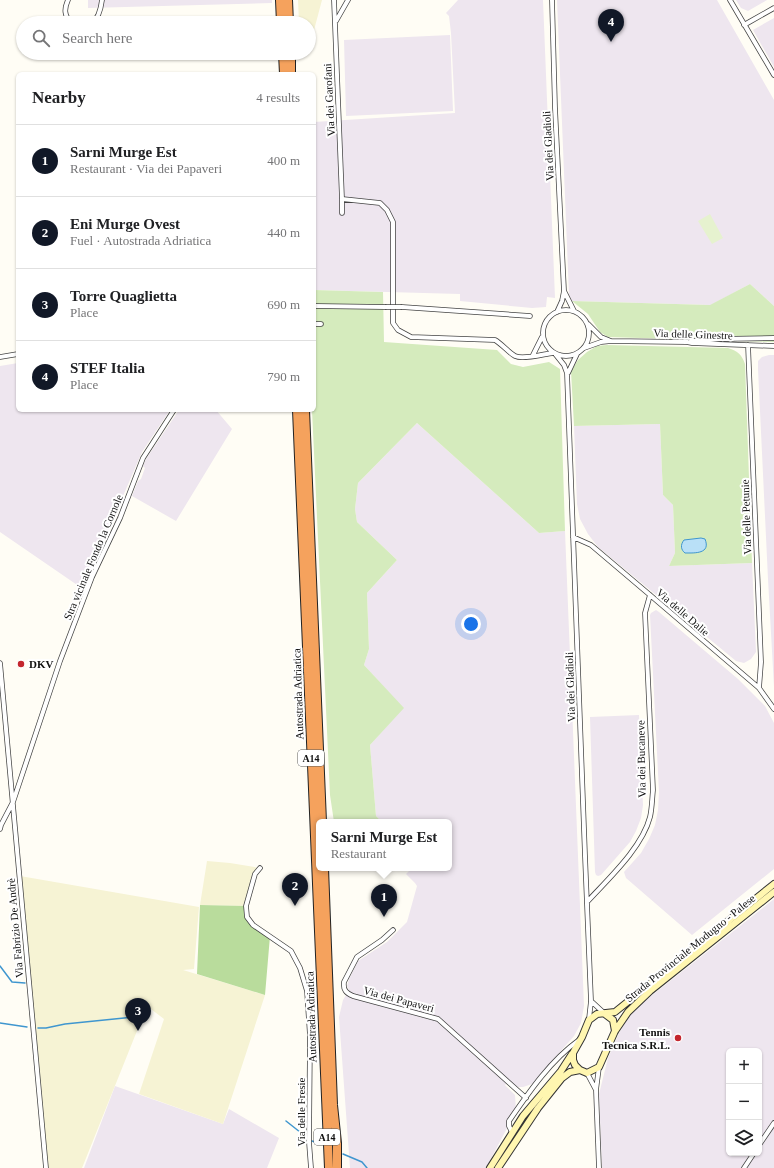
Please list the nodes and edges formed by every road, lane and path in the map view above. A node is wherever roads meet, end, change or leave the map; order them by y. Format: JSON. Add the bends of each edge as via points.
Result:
{"nodes":[{"id":1,"x":68,"y":0,"type":"edge"},
{"id":2,"x":102,"y":0,"type":"edge"},
{"id":3,"x":280,"y":0,"type":"edge"},
{"id":4,"x":288,"y":0,"type":"edge"},
{"id":5,"x":334,"y":0,"type":"edge"},
{"id":6,"x":348,"y":0,"type":"edge"},
{"id":7,"x":552,"y":0,"type":"edge"},
{"id":8,"x":730,"y":0,"type":"edge"},
{"id":9,"x":774,"y":8,"type":"edge"},
{"id":10,"x":66,"y":16,"type":"edge"},
{"id":11,"x":98,"y":16,"type":"edge"},
{"id":12,"x":281,"y":16,"type":"edge"},
{"id":13,"x":289,"y":16,"type":"edge"},
{"id":14,"x":336,"y":21,"type":"junction"},
{"id":15,"x":744,"y":25,"type":"junction"},
{"id":16,"x":283,"y":60,"type":"edge"},
{"id":17,"x":291,"y":60,"type":"edge"},
{"id":18,"x":284,"y":72,"type":"edge"},
{"id":19,"x":291,"y":72,"type":"edge"},
{"id":20,"x":774,"y":75,"type":"edge"},
{"id":21,"x":342,"y":199,"type":"junction"},
{"id":22,"x":342,"y":213,"type":"dead end"},
{"id":23,"x":564,"y":290,"type":"junction"},
{"id":24,"x":316,"y":306,"type":"edge"},
{"id":25,"x":574,"y":311,"type":"junction"},
{"id":26,"x":557,"y":312,"type":"junction"},
{"id":27,"x":530,"y":316,"type":"dead end"},
{"id":28,"x":316,"y":324,"type":"edge"},
{"id":29,"x":321,"y":324,"type":"dead end"},
{"id":30,"x":587,"y":324,"type":"junction"},
{"id":31,"x":542,"y":337,"type":"junction"},
{"id":32,"x":774,"y":338,"type":"edge"},
{"id":33,"x":611,"y":341,"type":"junction"},
{"id":34,"x":687,"y":342,"type":"junction"},
{"id":35,"x":748,"y":345,"type":"junction"},
{"id":36,"x":774,"y":346,"type":"edge"},
{"id":37,"x":584,"y":348,"type":"junction"},
{"id":38,"x":16,"y":354,"type":"edge"},
{"id":39,"x":555,"y":354,"type":"junction"},
{"id":40,"x":577,"y":354,"type":"junction"},
{"id":41,"x":533,"y":356,"type":"junction"},
{"id":42,"x":0,"y":357,"type":"edge"},
{"id":43,"x":568,"y":373,"type":"junction"},
{"id":44,"x":173,"y":412,"type":"edge"},
{"id":45,"x":297,"y":412,"type":"edge"},
{"id":46,"x":305,"y":412,"type":"edge"},
{"id":47,"x":573,"y":537,"type":"junction"},
{"id":48,"x":650,"y":595,"type":"junction"},
{"id":49,"x":0,"y":663,"type":"edge"},
{"id":50,"x":759,"y":688,"type":"junction"},
{"id":51,"x":774,"y":708,"type":"edge"},
{"id":52,"x":13,"y":802,"type":"junction"},
{"id":53,"x":322,"y":819,"type":"edge"},
{"id":54,"x":0,"y":830,"type":"edge"},
{"id":55,"x":316,"y":860,"type":"edge"},
{"id":56,"x":260,"y":868,"type":"dead end"},
{"id":57,"x":316,"y":871,"type":"edge"},
{"id":58,"x":324,"y":871,"type":"edge"},
{"id":59,"x":774,"y":884,"type":"edge"},
{"id":60,"x":774,"y":892,"type":"edge"},
{"id":61,"x":587,"y":902,"type":"junction"},
{"id":62,"x":393,"y":930,"type":"dead end"},
{"id":63,"x":591,"y":1001,"type":"junction"},
{"id":64,"x":604,"y":1014,"type":"junction"},
{"id":65,"x":589,"y":1020,"type":"junction"},
{"id":66,"x":615,"y":1031,"type":"junction"},
{"id":67,"x":582,"y":1037,"type":"junction"},
{"id":68,"x":573,"y":1053,"type":"junction"},
{"id":69,"x":599,"y":1067,"type":"junction"},
{"id":70,"x":580,"y":1070,"type":"junction"},
{"id":71,"x":587,"y":1073,"type":"junction"},
{"id":72,"x":596,"y":1090,"type":"junction"},
{"id":73,"x":526,"y":1098,"type":"junction"},
{"id":74,"x":774,"y":1123,"type":"edge"},
{"id":75,"x":512,"y":1132,"type":"junction"},
{"id":76,"x":762,"y":1141,"type":"edge"},
{"id":77,"x":752,"y":1156,"type":"edge"},
{"id":78,"x":46,"y":1168,"type":"edge"},
{"id":79,"x":312,"y":1168,"type":"edge"},
{"id":80,"x":329,"y":1168,"type":"edge"},
{"id":81,"x":337,"y":1168,"type":"edge"},
{"id":82,"x":490,"y":1168,"type":"edge"},
{"id":83,"x":498,"y":1168,"type":"edge"},
{"id":84,"x":599,"y":1168,"type":"edge"},
{"id":85,"x":744,"y":1168,"type":"edge"}],
"edges":[{"from":1,"to":10,"type":"street","via":[[65,7]]},
{"from":2,"to":11,"type":"street"},
{"from":3,"to":12,"type":"highway"},
{"from":4,"to":13,"type":"highway"},
{"from":5,"to":14,"type":"street","name":"Via dei Garofani"},
{"from":6,"to":14,"type":"street"},
{"from":7,"to":23,"type":"street","name":"Via dei Gladioli"},
{"from":8,"to":15,"type":"street"},
{"from":9,"to":15,"type":"street"},
{"from":14,"to":21,"type":"street","name":"Via dei Garofani"},
{"from":15,"to":20,"type":"street"},
{"from":16,"to":18,"type":"highway"},
{"from":17,"to":19,"type":"highway"},
{"from":21,"to":22,"type":"street","name":"Via dei Garofani"},
{"from":21,"to":41,"type":"street","via":[[380,203],[393,222],[393,323],[398,330],[411,337],[495,340],[514,356]]},
{"from":23,"to":25,"type":"street","name":"Via dei Gladioli"},
{"from":23,"to":26,"type":"street","name":"Via dei Gladioli"},
{"from":24,"to":27,"type":"street","bridge":true,"via":[[386,306]]},
{"from":25,"to":26,"type":"street"},
{"from":25,"to":30,"type":"street","name":"Via dei Gladioli"},
{"from":26,"to":31,"type":"street","name":"Via dei Gladioli","via":[[544,324]]},
{"from":28,"to":29,"type":"street"},
{"from":30,"to":33,"type":"street","via":[[601,337]]},
{"from":30,"to":37,"type":"street","via":[[589,338]]},
{"from":31,"to":39,"type":"street"},
{"from":31,"to":41,"type":"street"},
{"from":32,"to":34,"type":"street"},
{"from":33,"to":34,"type":"street","name":"Via delle Ginestre"},
{"from":33,"to":37,"type":"street","name":"Via delle Ginestre"},
{"from":34,"to":35,"type":"street","name":"Via delle Ginestre"},
{"from":35,"to":36,"type":"street","name":"Via delle Ginestre"},
{"from":35,"to":50,"type":"street","name":"Via delle Petunie","via":[[761,662]]},
{"from":37,"to":40,"type":"street","name":"Via dei Gladioli"},
{"from":38,"to":42,"type":"street"},
{"from":39,"to":40,"type":"street"},
{"from":39,"to":41,"type":"street"},
{"from":39,"to":43,"type":"street"},
{"from":40,"to":43,"type":"street","name":"Via dei Gladioli"},
{"from":43,"to":47,"type":"street","name":"Via dei Gladioli"},
{"from":44,"to":52,"type":"street","name":"Stra vicinale Fondo la Cornole","via":[[143,458],[120,518],[92,577],[60,661]]},
{"from":45,"to":55,"type":"highway","name":"Autostrada Adriatica","number":"A14"},
{"from":46,"to":53,"type":"highway","name":"Autostrada Adriatica","number":"A14"},
{"from":47,"to":48,"type":"street","name":"Via delle Dalie","via":[[591,545]]},
{"from":47,"to":61,"type":"street","name":"Via dei Gladioli"},
{"from":48,"to":50,"type":"street","name":"Via delle Dalie"},
{"from":48,"to":61,"type":"street","name":"Via dei Bucaneve","via":[[645,613],[653,790],[650,818],[640,840],[626,860]]},
{"from":49,"to":52,"type":"street","name":"Via Fabrizio De Andrè"},
{"from":50,"to":51,"type":"street","name":"Via delle Dalie"},
{"from":52,"to":54,"type":"street","name":"Stra vicinale Fondo la Cornole"},
{"from":52,"to":78,"type":"street","name":"Via Fabrizio De Andrè"},
{"from":56,"to":79,"type":"street","name":"Via delle Fresie","via":[[246,906],[247,917],[291,951],[307,990],[310,1036],[309,1142]]},
{"from":57,"to":80,"type":"highway","name":"Autostrada Adriatica","number":"A14"},
{"from":58,"to":81,"type":"highway","name":"Autostrada Adriatica","number":"A14"},
{"from":59,"to":64,"type":"main road","name":"Strada Provinciale Modugno - Palese","via":[[627,1003],[615,1012]]},
{"from":60,"to":66,"type":"main road","name":"Strada Provinciale Modugno - Palese","via":[[650,991],[628,1012]]},
{"from":61,"to":63,"type":"street","name":"Via dei Gladioli"},
{"from":62,"to":73,"type":"street","name":"Via dei Papaveri","via":[[354,960],[344,982],[346,992],[438,1019]]},
{"from":63,"to":64,"type":"street"},
{"from":63,"to":65,"type":"street","name":"Via dei Gladioli"},
{"from":64,"to":65,"type":"main road","name":"Strada Provinciale Modugno - Palese","via":[[597,1014]]},
{"from":64,"to":66,"type":"main road","via":[[613,1020]]},
{"from":65,"to":67,"type":"main road"},
{"from":66,"to":69,"type":"main road","name":"Strada Provinciale Modugno - Palese"},
{"from":67,"to":68,"type":"main road"},
{"from":67,"to":73,"type":"street","via":[[569,1047],[533,1086]]},
{"from":68,"to":70,"type":"main road","via":[[573,1060]]},
{"from":68,"to":75,"type":"main road"},
{"from":69,"to":71,"type":"main road"},
{"from":69,"to":72,"type":"street"},
{"from":70,"to":71,"type":"main road"},
{"from":70,"to":83,"type":"main road","via":[[570,1072],[562,1078],[538,1108]]},
{"from":71,"to":72,"type":"street"},
{"from":72,"to":84,"type":"street"},
{"from":73,"to":75,"type":"street","via":[[510,1121]]},
{"from":74,"to":76,"type":"street"},
{"from":75,"to":82,"type":"main road"},
{"from":77,"to":85,"type":"street"}]}
